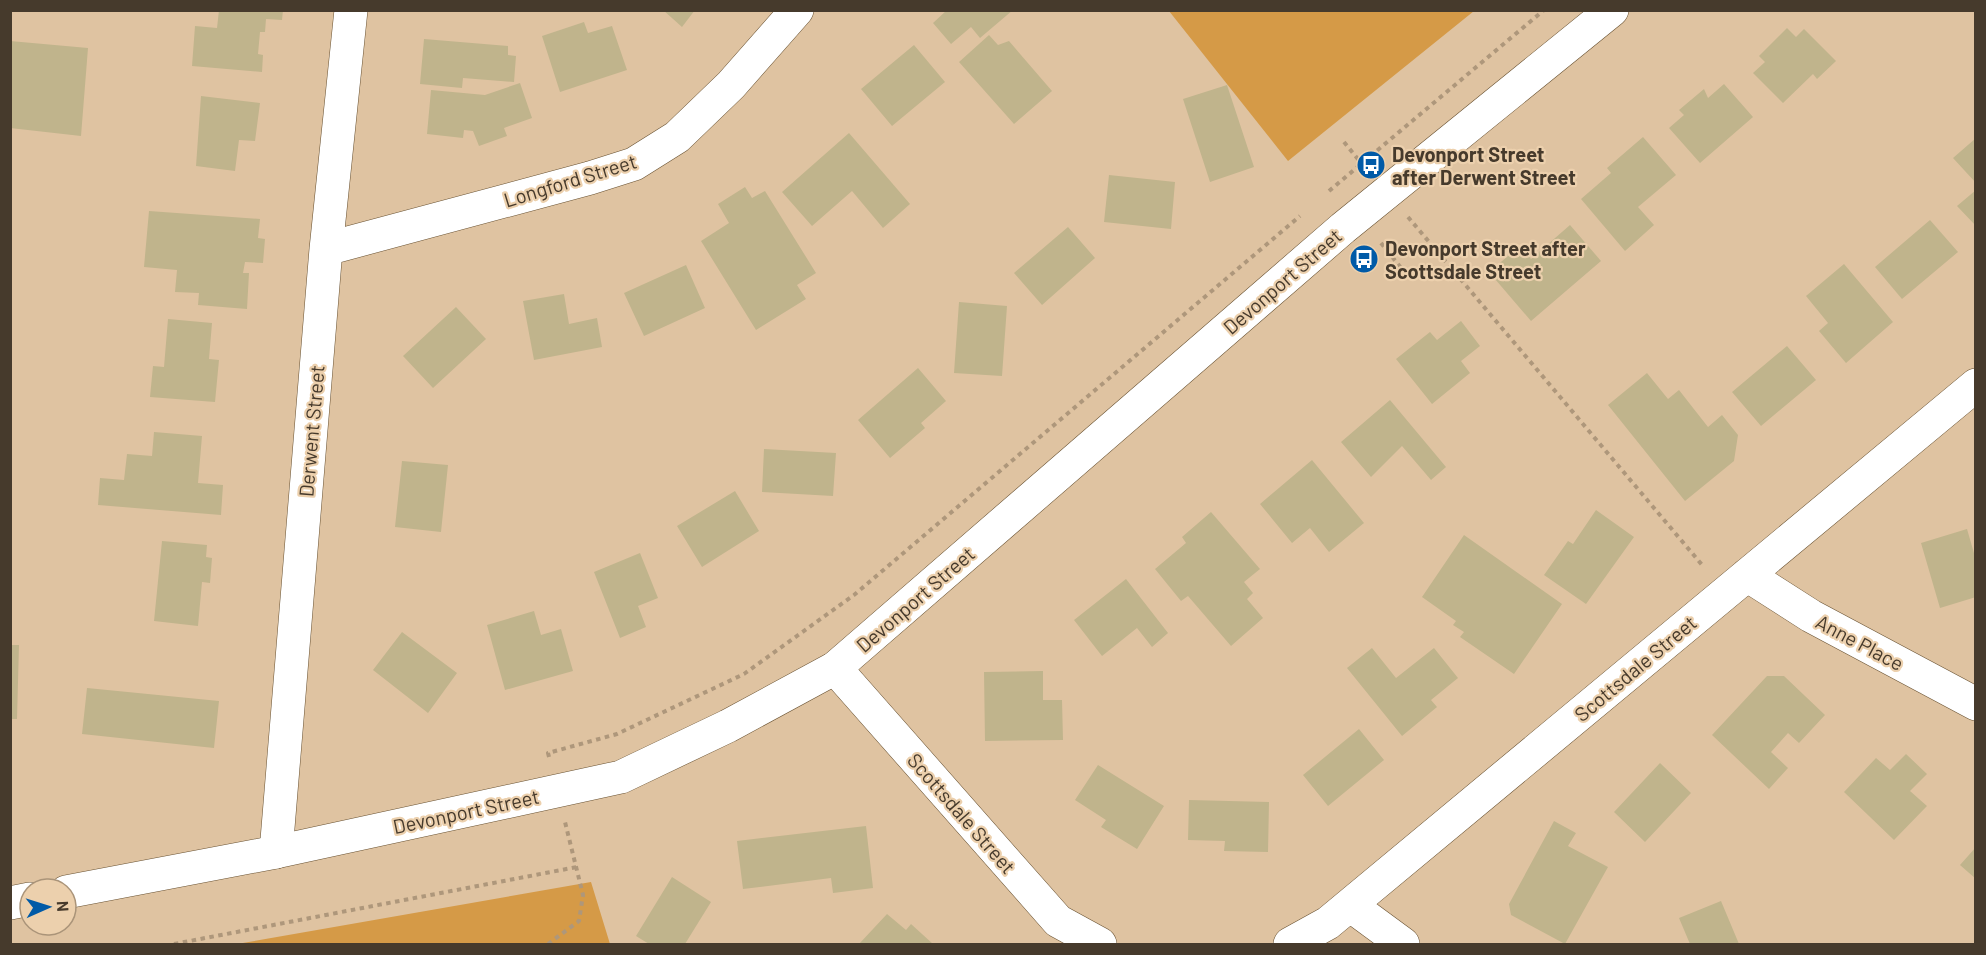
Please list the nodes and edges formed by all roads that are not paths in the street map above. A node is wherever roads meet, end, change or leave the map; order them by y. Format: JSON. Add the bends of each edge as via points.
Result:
{"nodes":[{"id":1,"x":351,"y":10,"type":"edge"},
{"id":2,"x":797,"y":10,"type":"edge"},
{"id":3,"x":1612,"y":10,"type":"edge"},
{"id":4,"x":326,"y":249,"type":"junction"},
{"id":5,"x":1976,"y":385,"type":"edge"},
{"id":6,"x":1737,"y":584,"type":"junction"},
{"id":7,"x":835,"y":668,"type":"junction"},
{"id":8,"x":1976,"y":704,"type":"edge"},
{"id":9,"x":276,"y":852,"type":"junction"},
{"id":10,"x":78,"y":890,"type":"edge"},
{"id":11,"x":1350,"y":905,"type":"junction"},
{"id":12,"x":1100,"y":945,"type":"edge"},
{"id":13,"x":1290,"y":945,"type":"edge"},
{"id":14,"x":1402,"y":945,"type":"edge"}],
"edges":[{"from":1,"to":4,"type":"street","name":"Derwent Street"},
{"from":2,"to":4,"type":"street","name":"Longford Street","via":[[731,85],[677,137],[634,164]]},
{"from":3,"to":7,"type":"street","name":"Devonport Street","via":[[1343,228]]},
{"from":4,"to":9,"type":"street","name":"Derwent Street"},
{"from":5,"to":6,"type":"street","name":"Scottsdale Street"},
{"from":6,"to":8,"type":"street","name":"Anne Place","via":[[1811,616]]},
{"from":6,"to":11,"type":"street","name":"Scottsdale Street"},
{"from":7,"to":9,"type":"street","name":"Devonport Street","via":[[728,726],[621,777]]},
{"from":7,"to":12,"type":"street","name":"Scottsdale Street","via":[[1058,921]]},
{"from":9,"to":10,"type":"street","name":"Devonport Street"},
{"from":11,"to":13,"type":"street","name":"Scottsdale Street"},
{"from":11,"to":14,"type":"street"}]}
